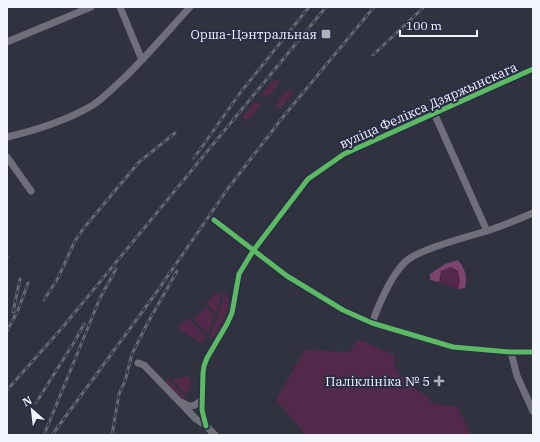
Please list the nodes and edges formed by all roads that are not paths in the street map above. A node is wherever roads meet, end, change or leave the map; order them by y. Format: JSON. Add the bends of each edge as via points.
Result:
{"nodes":[{"id":1,"x":91,"y":7,"type":"edge"},
{"id":2,"x":120,"y":7,"type":"edge"},
{"id":3,"x":190,"y":7,"type":"edge"},
{"id":4,"x":7,"y":42,"type":"edge"},
{"id":5,"x":142,"y":60,"type":"junction"},
{"id":6,"x":533,"y":69,"type":"edge"},
{"id":7,"x":434,"y":113,"type":"junction"},
{"id":8,"x":7,"y":137,"type":"edge"},
{"id":9,"x":7,"y":157,"type":"edge"},
{"id":10,"x":31,"y":191,"type":"dead end"},
{"id":11,"x":533,"y":213,"type":"edge"},
{"id":12,"x":214,"y":220,"type":"dead end"},
{"id":13,"x":487,"y":231,"type":"junction"},
{"id":14,"x":253,"y":251,"type":"junction"},
{"id":15,"x":372,"y":323,"type":"junction"},
{"id":16,"x":511,"y":352,"type":"junction"},
{"id":17,"x":533,"y":352,"type":"edge"},
{"id":18,"x":138,"y":363,"type":"dead end"},
{"id":19,"x":202,"y":400,"type":"junction"},
{"id":20,"x":181,"y":402,"type":"junction"},
{"id":21,"x":533,"y":411,"type":"edge"},
{"id":22,"x":206,"y":426,"type":"junction"},
{"id":23,"x":215,"y":435,"type":"edge"}],
"edges":[{"from":1,"to":4,"type":"street"},
{"from":2,"to":5,"type":"street"},
{"from":3,"to":5,"type":"street"},
{"from":5,"to":8,"type":"street","via":[[94,104],[39,129]]},
{"from":6,"to":7,"type":"street","name":"вуліца Фелікса Дзяржынскага"},
{"from":7,"to":13,"type":"street"},
{"from":7,"to":14,"type":"street","name":"вуліца Фелікса Дзяржынскага","via":[[344,154],[313,174]]},
{"from":9,"to":10,"type":"street"},
{"from":11,"to":13,"type":"street"},
{"from":12,"to":14,"type":"street"},
{"from":13,"to":15,"type":"street","via":[[428,250],[406,261],[391,282]]},
{"from":14,"to":15,"type":"street","via":[[320,297]]},
{"from":14,"to":19,"type":"street","name":"вуліца Фелікса Дзяржынскага","via":[[239,274],[232,313],[204,366]]},
{"from":15,"to":16,"type":"street","via":[[453,347]]},
{"from":16,"to":17,"type":"street"},
{"from":16,"to":21,"type":"street","via":[[517,376]]},
{"from":18,"to":20,"type":"street","via":[[144,365]]},
{"from":19,"to":20,"type":"street","via":[[197,405],[190,406]]},
{"from":19,"to":22,"type":"street","name":"вуліца Фелікса Дзяржынскага"},
{"from":20,"to":22,"type":"street"},
{"from":22,"to":23,"type":"street"}]}
